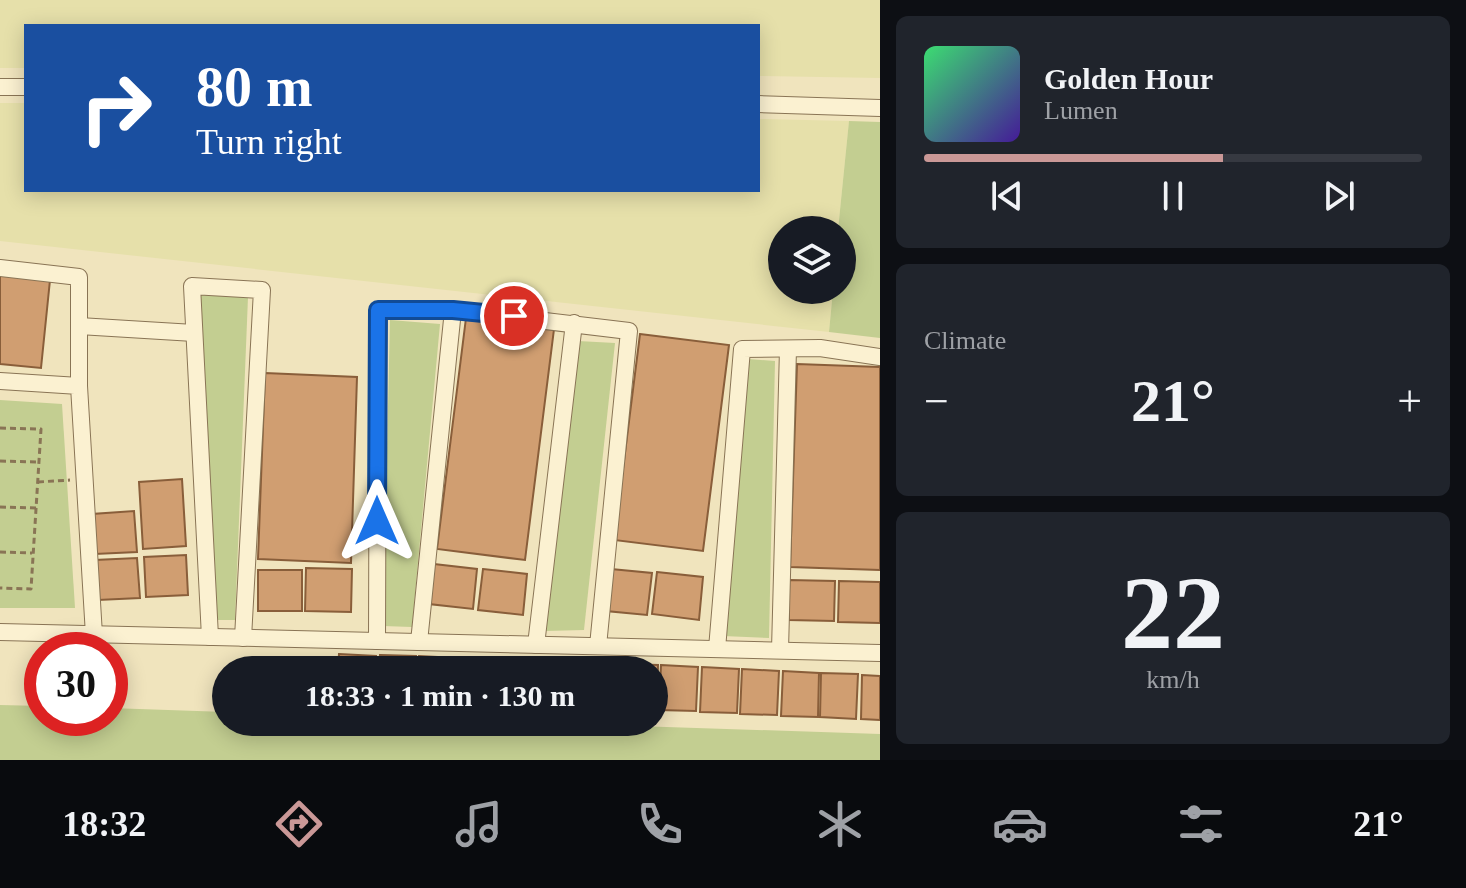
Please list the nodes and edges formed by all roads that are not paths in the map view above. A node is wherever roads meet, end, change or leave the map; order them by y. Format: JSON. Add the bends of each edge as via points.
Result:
{"nodes":[{"id":1,"x":0,"y":87,"type":"edge"},
{"id":2,"x":24,"y":87,"type":"edge"},
{"id":3,"x":760,"y":104,"type":"edge"},
{"id":4,"x":880,"y":108,"type":"edge"},
{"id":5,"x":0,"y":268,"type":"edge"},
{"id":6,"x":453,"y":310,"type":"junction"},
{"id":7,"x":574,"y":323,"type":"junction"},
{"id":8,"x":79,"y":326,"type":"junction"},
{"id":9,"x":194,"y":333,"type":"junction"},
{"id":10,"x":788,"y":349,"type":"junction"},
{"id":11,"x":880,"y":357,"type":"edge"},
{"id":12,"x":0,"y":381,"type":"edge"},
{"id":13,"x":79,"y":386,"type":"junction"},
{"id":14,"x":0,"y":632,"type":"edge"},
{"id":15,"x":94,"y":632,"type":"edge"},
{"id":16,"x":24,"y":633,"type":"edge"},
{"id":17,"x":128,"y":636,"type":"edge"},
{"id":18,"x":210,"y":637,"type":"junction"},
{"id":19,"x":243,"y":638,"type":"junction"},
{"id":20,"x":377,"y":641,"type":"junction"},
{"id":21,"x":419,"y":642,"type":"junction"},
{"id":22,"x":536,"y":645,"type":"junction"},
{"id":23,"x":598,"y":646,"type":"junction"},
{"id":24,"x":717,"y":649,"type":"junction"},
{"id":25,"x":780,"y":650,"type":"junction"},
{"id":26,"x":880,"y":653,"type":"edge"}],
"edges":[{"from":1,"to":2,"type":"street"},
{"from":3,"to":4,"type":"street"},
{"from":5,"to":8,"type":"street","via":[[79,277]]},
{"from":6,"to":7,"type":"street"},
{"from":6,"to":20,"type":"street","via":[[378,310]]},
{"from":6,"to":21,"type":"street"},
{"from":7,"to":22,"type":"street"},
{"from":7,"to":23,"type":"street","via":[[629,331]]},
{"from":8,"to":9,"type":"street"},
{"from":8,"to":13,"type":"street"},
{"from":9,"to":18,"type":"street"},
{"from":9,"to":19,"type":"street","via":[[192,286],[262,290]]},
{"from":10,"to":11,"type":"street"},
{"from":10,"to":24,"type":"street","via":[[742,349]]},
{"from":10,"to":25,"type":"street"},
{"from":12,"to":13,"type":"street"},
{"from":13,"to":15,"type":"street"},
{"from":14,"to":16,"type":"street"},
{"from":17,"to":18,"type":"street"},
{"from":18,"to":19,"type":"street"},
{"from":19,"to":20,"type":"street"},
{"from":20,"to":21,"type":"street"},
{"from":21,"to":22,"type":"street"},
{"from":22,"to":23,"type":"street"},
{"from":23,"to":24,"type":"street"},
{"from":24,"to":25,"type":"street"},
{"from":25,"to":26,"type":"street"}]}
